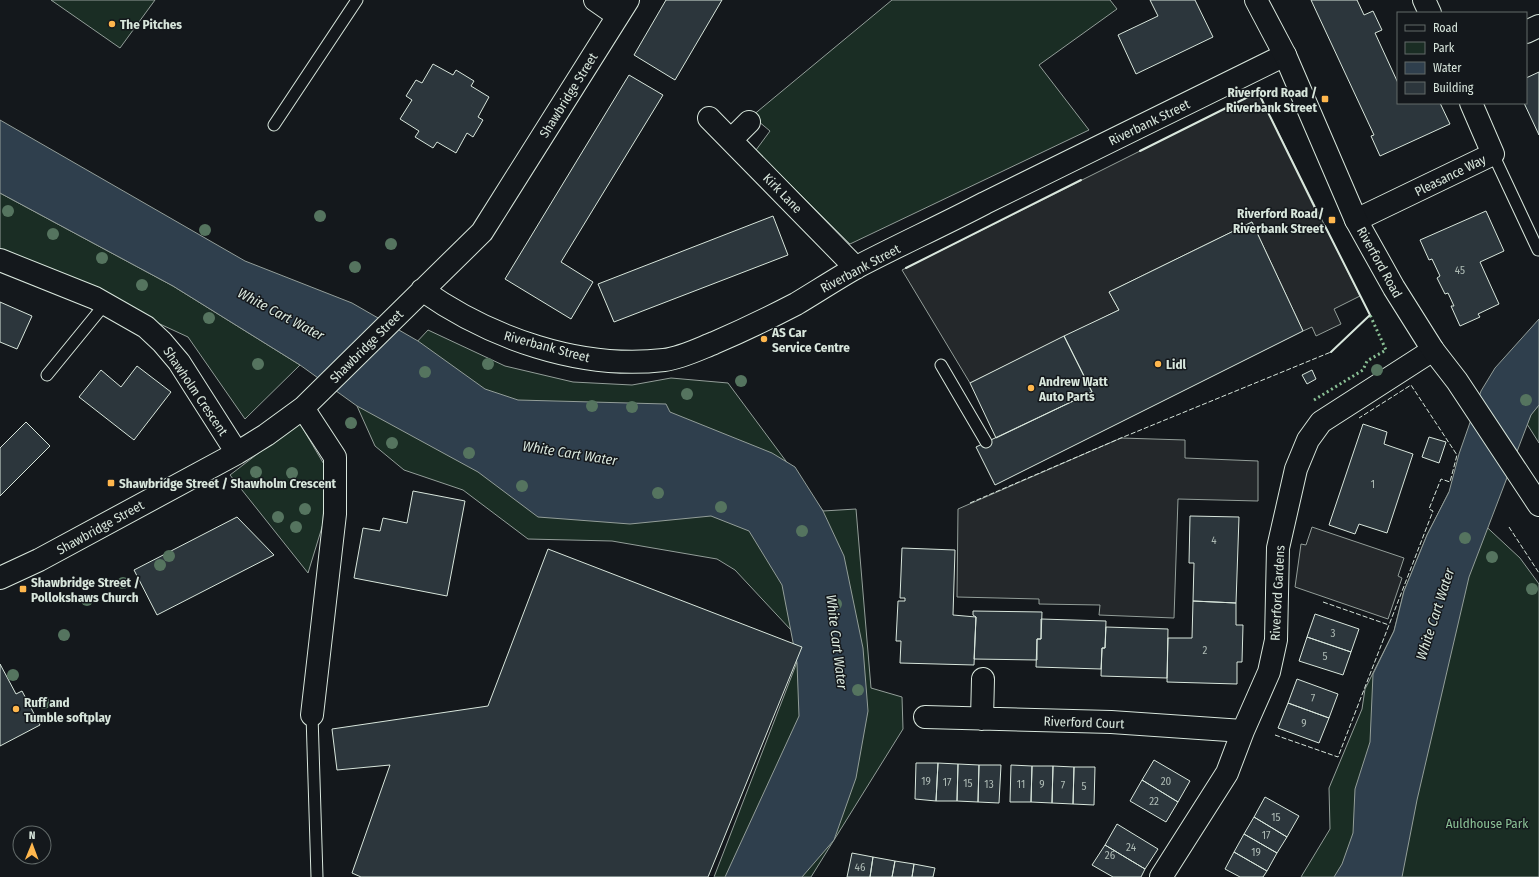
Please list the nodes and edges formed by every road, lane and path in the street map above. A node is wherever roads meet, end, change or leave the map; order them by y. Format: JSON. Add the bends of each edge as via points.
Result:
{"nodes":[{"id":1,"x":357,"y":0,"type":"edge"},
{"id":2,"x":595,"y":0,"type":"edge"},
{"id":3,"x":1256,"y":0,"type":"edge"},
{"id":4,"x":1424,"y":0,"type":"edge"},
{"id":5,"x":623,"y":8,"type":"edge"},
{"id":6,"x":1430,"y":12,"type":"edge"},
{"id":7,"x":1539,"y":26,"type":"edge"},
{"id":8,"x":1527,"y":32,"type":"edge"},
{"id":9,"x":1285,"y":55,"type":"junction"},
{"id":10,"x":1471,"y":104,"type":"edge"},
{"id":11,"x":709,"y":118,"type":"dead end"},
{"id":12,"x":749,"y":122,"type":"dead end"},
{"id":13,"x":274,"y":125,"type":"dead end"},
{"id":14,"x":731,"y":140,"type":"junction"},
{"id":15,"x":1493,"y":154,"type":"junction"},
{"id":16,"x":1356,"y":220,"type":"junction"},
{"id":17,"x":1538,"y":250,"type":"edge"},
{"id":18,"x":0,"y":260,"type":"edge"},
{"id":19,"x":856,"y":268,"type":"junction"},
{"id":20,"x":422,"y":290,"type":"junction"},
{"id":21,"x":105,"y":304,"type":"junction"},
{"id":22,"x":1433,"y":350,"type":"junction"},
{"id":23,"x":941,"y":365,"type":"dead end"},
{"id":24,"x":47,"y":374,"type":"dead end"},
{"id":25,"x":303,"y":408,"type":"junction"},
{"id":26,"x":986,"y":442,"type":"dead end"},
{"id":27,"x":237,"y":453,"type":"junction"},
{"id":28,"x":1539,"y":505,"type":"edge"},
{"id":29,"x":0,"y":578,"type":"edge"},
{"id":30,"x":983,"y":680,"type":"dead end"},
{"id":31,"x":312,"y":715,"type":"joint"},
{"id":32,"x":925,"y":717,"type":"dead end"},
{"id":33,"x":982,"y":719,"type":"junction"},
{"id":34,"x":1243,"y":731,"type":"junction"},
{"id":35,"x":317,"y":877,"type":"edge"},
{"id":36,"x":1161,"y":877,"type":"edge"}],
"edges":[{"from":1,"to":13,"type":"lane"},
{"from":2,"to":5,"type":"street"},
{"from":3,"to":9,"type":"street","name":"Riverford Road"},
{"from":4,"to":6,"type":"street"},
{"from":5,"to":20,"type":"street","name":"Shawbridge Street","via":[[482,232]]},
{"from":7,"to":8,"type":"street"},
{"from":9,"to":16,"type":"street","name":"Riverford Road"},
{"from":9,"to":19,"type":"street","name":"Riverbank Street"},
{"from":10,"to":15,"type":"street","name":"Pleasance Way"},
{"from":11,"to":14,"type":"street","name":"Kirk Lane"},
{"from":12,"to":14,"type":"street"},
{"from":14,"to":19,"type":"street","name":"Kirk Lane"},
{"from":15,"to":16,"type":"street","name":"Pleasance Way"},
{"from":15,"to":17,"type":"lane"},
{"from":16,"to":22,"type":"street","name":"Riverford Road"},
{"from":18,"to":21,"type":"street","name":"Shawholm Crescent"},
{"from":19,"to":20,"type":"street","name":"Riverbank Street","via":[[796,304],[745,330],[667,360],[630,362],[593,359],[518,341],[454,312]]},
{"from":20,"to":25,"type":"street","name":"Shawbridge Street"},
{"from":21,"to":24,"type":"lane"},
{"from":21,"to":27,"type":"street","name":"Shawholm Crescent","via":[[146,328],[162,342],[179,362]]},
{"from":22,"to":28,"type":"street","name":"Riverford Road","via":[[1457,381]]},
{"from":22,"to":34,"type":"street","name":"Riverford Gardens","via":[[1321,422],[1308,440],[1296,469],[1278,548],[1276,640],[1269,672]]},
{"from":23,"to":26,"type":"lane"},
{"from":25,"to":27,"type":"street","name":"Shawbridge Street"},
{"from":25,"to":31,"type":"street","via":[[335,457],[335,514]]},
{"from":27,"to":29,"type":"street","name":"Shawbridge Street","via":[[39,560]]},
{"from":30,"to":33,"type":"street"},
{"from":31,"to":35,"type":"lane"},
{"from":32,"to":33,"type":"street","name":"Riverford Court"},
{"from":33,"to":34,"type":"street","name":"Riverford Court","via":[[1111,722]]},
{"from":34,"to":36,"type":"street","name":"Riverford Gardens","via":[[1227,774]]}]}
